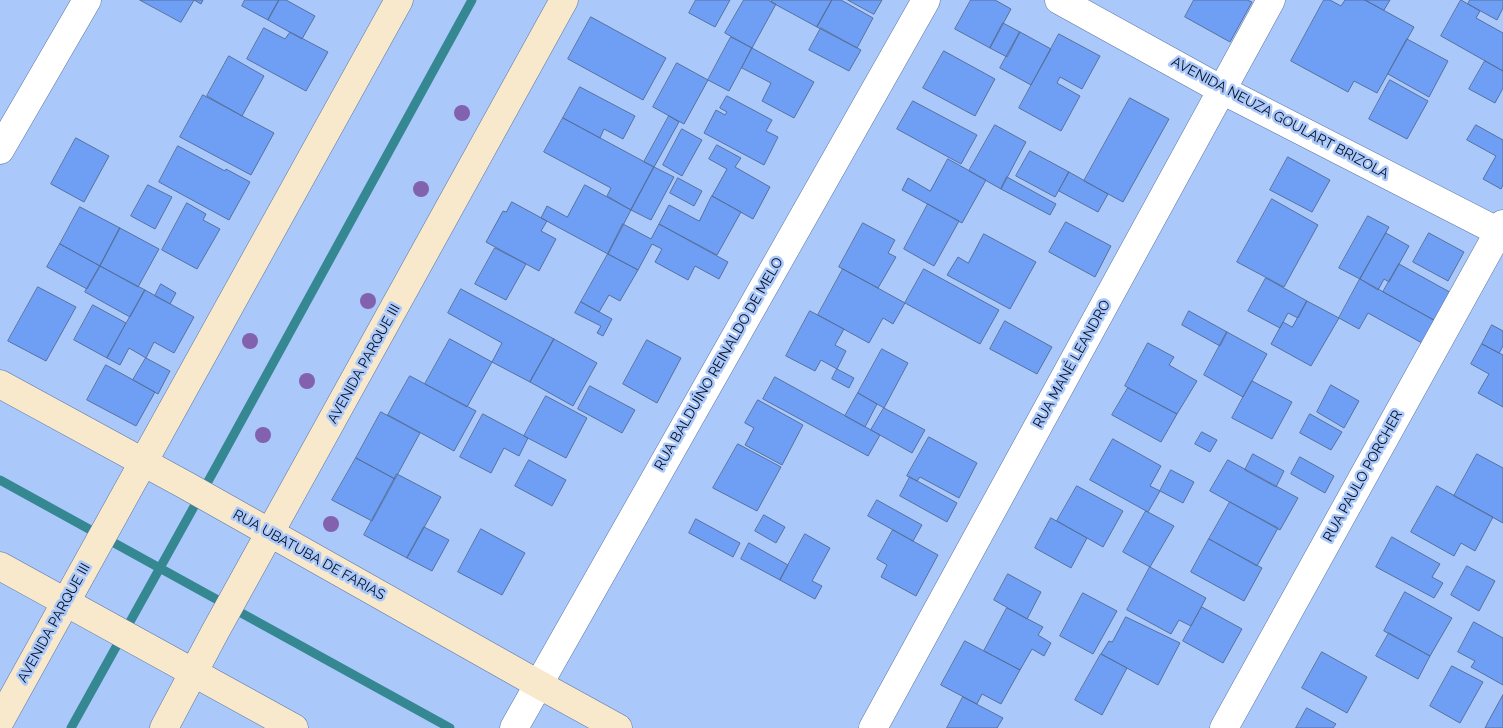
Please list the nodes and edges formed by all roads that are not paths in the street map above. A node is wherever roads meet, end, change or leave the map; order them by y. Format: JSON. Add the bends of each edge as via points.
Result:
{"nodes":[{"id":1,"x":87,"y":0,"type":"edge"},
{"id":2,"x":399,"y":0,"type":"edge"},
{"id":3,"x":564,"y":0,"type":"edge"},
{"id":4,"x":926,"y":0,"type":"edge"},
{"id":5,"x":1059,"y":0,"type":"edge"},
{"id":6,"x":1271,"y":0,"type":"edge"},
{"id":7,"x":1222,"y":90,"type":"junction"},
{"id":8,"x":0,"y":150,"type":"edge"},
{"id":9,"x":1502,"y":230,"type":"edge"},
{"id":10,"x":0,"y":384,"type":"edge"},
{"id":11,"x":143,"y":463,"type":"junction"},
{"id":12,"x":270,"y":534,"type":"junction"},
{"id":13,"x":0,"y":566,"type":"edge"},
{"id":14,"x":66,"y":602,"type":"junction"},
{"id":15,"x":194,"y":673,"type":"junction"},
{"id":16,"x":538,"y":684,"type":"junction"},
{"id":17,"x":0,"y":721,"type":"edge"},
{"id":18,"x":164,"y":728,"type":"edge"},
{"id":19,"x":294,"y":728,"type":"edge"},
{"id":20,"x":514,"y":728,"type":"edge"},
{"id":21,"x":618,"y":728,"type":"edge"},
{"id":22,"x":873,"y":728,"type":"edge"},
{"id":23,"x":1224,"y":728,"type":"edge"}],
"edges":[{"from":1,"to":8,"type":"street"},
{"from":2,"to":11,"type":"street","name":"AVENIDA PARQUE III"},
{"from":3,"to":12,"type":"street","name":"AVENIDA PARQUE III"},
{"from":4,"to":16,"type":"street","name":"RUA BALDUÍNO REINALDO DE MELO"},
{"from":5,"to":7,"type":"street","name":"AVENIDA NEUZA GOULART BRIZOLA"},
{"from":6,"to":7,"type":"street","name":"RUA MANÉ LEANDRO"},
{"from":7,"to":9,"type":"street","name":"AVENIDA NEUZA GOULART BRIZOLA"},
{"from":7,"to":22,"type":"street","name":"RUA MANÉ LEANDRO"},
{"from":9,"to":23,"type":"street","name":"RUA PAULO PORCHER"},
{"from":10,"to":11,"type":"street","name":"RUA UBATUBA DE FARIAS"},
{"from":11,"to":12,"type":"street","name":"RUA UBATUBA DE FARIAS"},
{"from":11,"to":14,"type":"street","name":"AVENIDA PARQUE III"},
{"from":12,"to":15,"type":"street","name":"AVENIDA PARQUE III"},
{"from":12,"to":16,"type":"street","name":"RUA UBATUBA DE FARIAS"},
{"from":13,"to":14,"type":"street"},
{"from":14,"to":15,"type":"street"},
{"from":14,"to":17,"type":"street","name":"AVENIDA PARQUE III"},
{"from":15,"to":18,"type":"street","name":"AVENIDA PARQUE III"},
{"from":15,"to":19,"type":"street"},
{"from":16,"to":20,"type":"street","name":"RUA BALDUÍNO REINALDO DE MELO"},
{"from":16,"to":21,"type":"street","name":"RUA UBATUBA DE FARIAS"}]}
